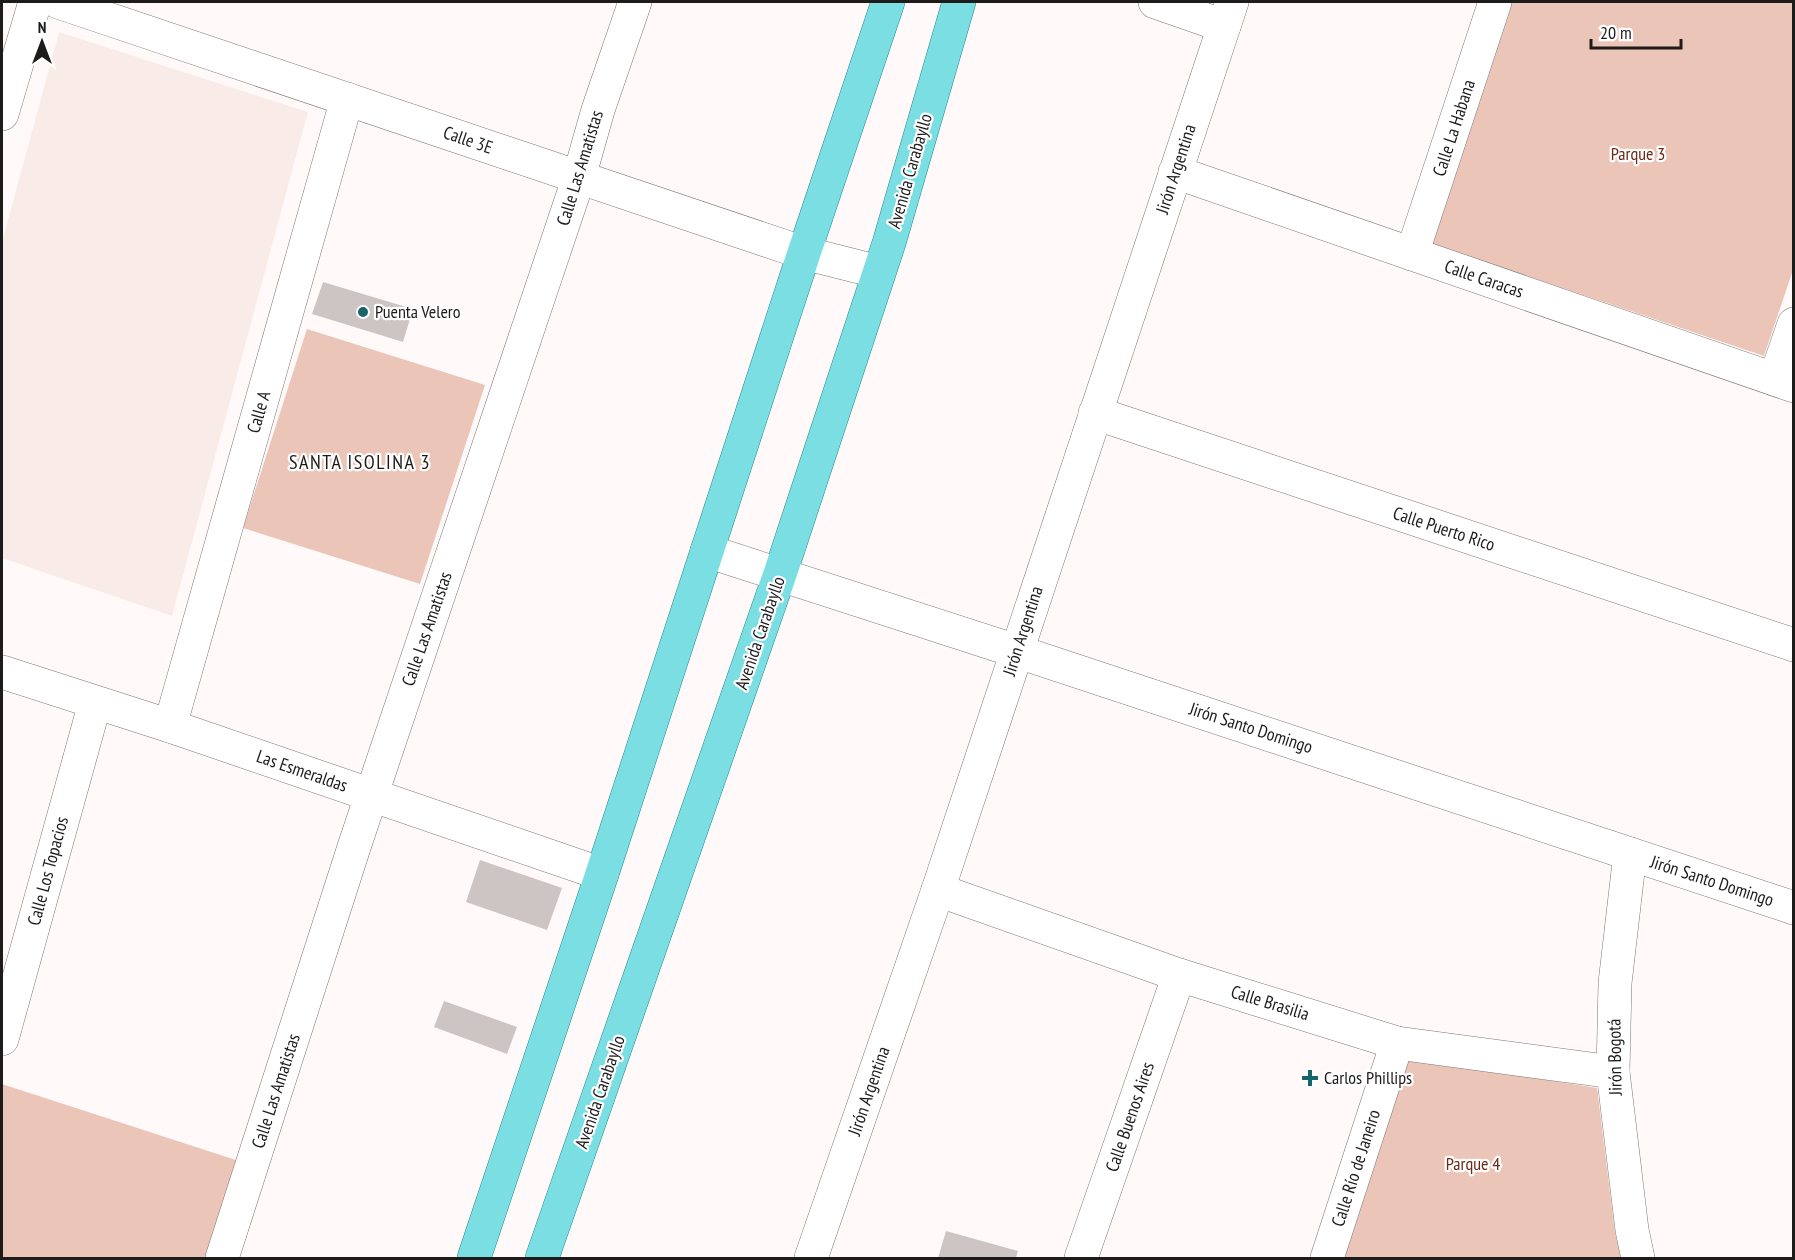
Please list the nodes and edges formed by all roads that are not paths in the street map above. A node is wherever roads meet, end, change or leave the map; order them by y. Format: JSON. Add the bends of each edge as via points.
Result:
{"nodes":[{"id":1,"x":35,"y":2,"type":"edge"},
{"id":2,"x":58,"y":2,"type":"edge"},
{"id":3,"x":635,"y":2,"type":"edge"},
{"id":4,"x":888,"y":2,"type":"edge"},
{"id":5,"x":960,"y":2,"type":"edge"},
{"id":6,"x":1155,"y":2,"type":"edge"},
{"id":7,"x":1495,"y":2,"type":"edge"},
{"id":8,"x":1228,"y":14,"type":"edge"},
{"id":9,"x":347,"y":99,"type":"junction"},
{"id":10,"x":2,"y":114,"type":"edge"},
{"id":11,"x":1175,"y":172,"type":"junction"},
{"id":12,"x":579,"y":177,"type":"junction"},
{"id":13,"x":804,"y":254,"type":"junction"},
{"id":14,"x":1412,"y":254,"type":"junction"},
{"id":15,"x":879,"y":272,"type":"junction"},
{"id":16,"x":1794,"y":324,"type":"edge"},
{"id":17,"x":1784,"y":382,"type":"edge"},
{"id":18,"x":1095,"y":413,"type":"junction"},
{"id":19,"x":707,"y":551,"type":"junction"},
{"id":20,"x":780,"y":574,"type":"junction"},
{"id":21,"x":1794,"y":645,"type":"edge"},
{"id":22,"x":1016,"y":651,"type":"junction"},
{"id":23,"x":2,"y":672,"type":"edge"},
{"id":24,"x":94,"y":703,"type":"junction"},
{"id":25,"x":170,"y":726,"type":"junction"},
{"id":26,"x":371,"y":795,"type":"junction"},
{"id":27,"x":1630,"y":854,"type":"junction"},
{"id":28,"x":602,"y":874,"type":"junction"},
{"id":29,"x":938,"y":890,"type":"junction"},
{"id":30,"x":1794,"y":908,"type":"edge"},
{"id":31,"x":1179,"y":975,"type":"junction"},
{"id":32,"x":2,"y":1039,"type":"edge"},
{"id":33,"x":1397,"y":1043,"type":"junction"},
{"id":34,"x":1612,"y":1072,"type":"junction"},
{"id":35,"x":222,"y":1258,"type":"edge"},
{"id":36,"x":474,"y":1258,"type":"edge"},
{"id":37,"x":542,"y":1258,"type":"edge"},
{"id":38,"x":811,"y":1258,"type":"edge"},
{"id":39,"x":1081,"y":1258,"type":"edge"},
{"id":40,"x":1327,"y":1258,"type":"edge"},
{"id":41,"x":1638,"y":1258,"type":"edge"}],
"edges":[{"from":1,"to":10,"type":"street"},
{"from":2,"to":9,"type":"street","name":"Calle 3E"},
{"from":3,"to":12,"type":"street","name":"Calle Las Amatistas"},
{"from":4,"to":13,"type":"main road"},
{"from":5,"to":15,"type":"main road","name":"Avenida Carabayllo"},
{"from":6,"to":8,"type":"street"},
{"from":7,"to":14,"type":"street","name":"Calle La Habana"},
{"from":8,"to":11,"type":"street","name":"Jirón Argentina"},
{"from":9,"to":12,"type":"street","name":"Calle 3E"},
{"from":9,"to":25,"type":"street","name":"Calle A"},
{"from":11,"to":14,"type":"street","name":"Calle Caracas"},
{"from":11,"to":18,"type":"street","name":"Jirón Argentina"},
{"from":12,"to":13,"type":"street","name":"Calle 3E"},
{"from":12,"to":26,"type":"street","name":"Calle Las Amatistas"},
{"from":13,"to":15,"type":"street","name":"Calle 3E"},
{"from":13,"to":19,"type":"main road"},
{"from":14,"to":17,"type":"street","name":"Calle Caracas"},
{"from":15,"to":20,"type":"main road","name":"Avenida Carabayllo"},
{"from":16,"to":17,"type":"street"},
{"from":18,"to":21,"type":"street","name":"Calle Puerto Rico"},
{"from":18,"to":22,"type":"street","name":"Jirón Argentina"},
{"from":19,"to":20,"type":"street","name":"Jirón Santo Domingo"},
{"from":19,"to":28,"type":"main road"},
{"from":20,"to":22,"type":"street","name":"Jirón Santo Domingo"},
{"from":20,"to":37,"type":"main road","name":"Avenida Carabayllo"},
{"from":22,"to":27,"type":"street","name":"Jirón Santo Domingo"},
{"from":22,"to":29,"type":"street","name":"Jirón Argentina"},
{"from":23,"to":24,"type":"street","name":"Las Esmeraldas"},
{"from":24,"to":25,"type":"street","name":"Las Esmeraldas"},
{"from":24,"to":32,"type":"street","name":"Calle Los Topacios"},
{"from":25,"to":26,"type":"street","name":"Las Esmeraldas"},
{"from":26,"to":28,"type":"street","name":"Las Esmeraldas"},
{"from":26,"to":35,"type":"street","name":"Calle Las Amatistas"},
{"from":27,"to":30,"type":"street","name":"Jirón Santo Domingo"},
{"from":27,"to":34,"type":"street","name":"Jirón Bogotá","via":[[1615,983]]},
{"from":28,"to":36,"type":"main road"},
{"from":29,"to":31,"type":"street","name":"Calle Brasilia"},
{"from":29,"to":38,"type":"street","name":"Jirón Argentina"},
{"from":31,"to":33,"type":"street","name":"Calle Brasilia"},
{"from":31,"to":39,"type":"street","name":"Calle Buenos Aires"},
{"from":33,"to":34,"type":"street","name":"Calle Brasilia"},
{"from":33,"to":40,"type":"street","name":"Calle Río de Janeiro"},
{"from":34,"to":41,"type":"street","name":"Jirón Bogotá"}]}
